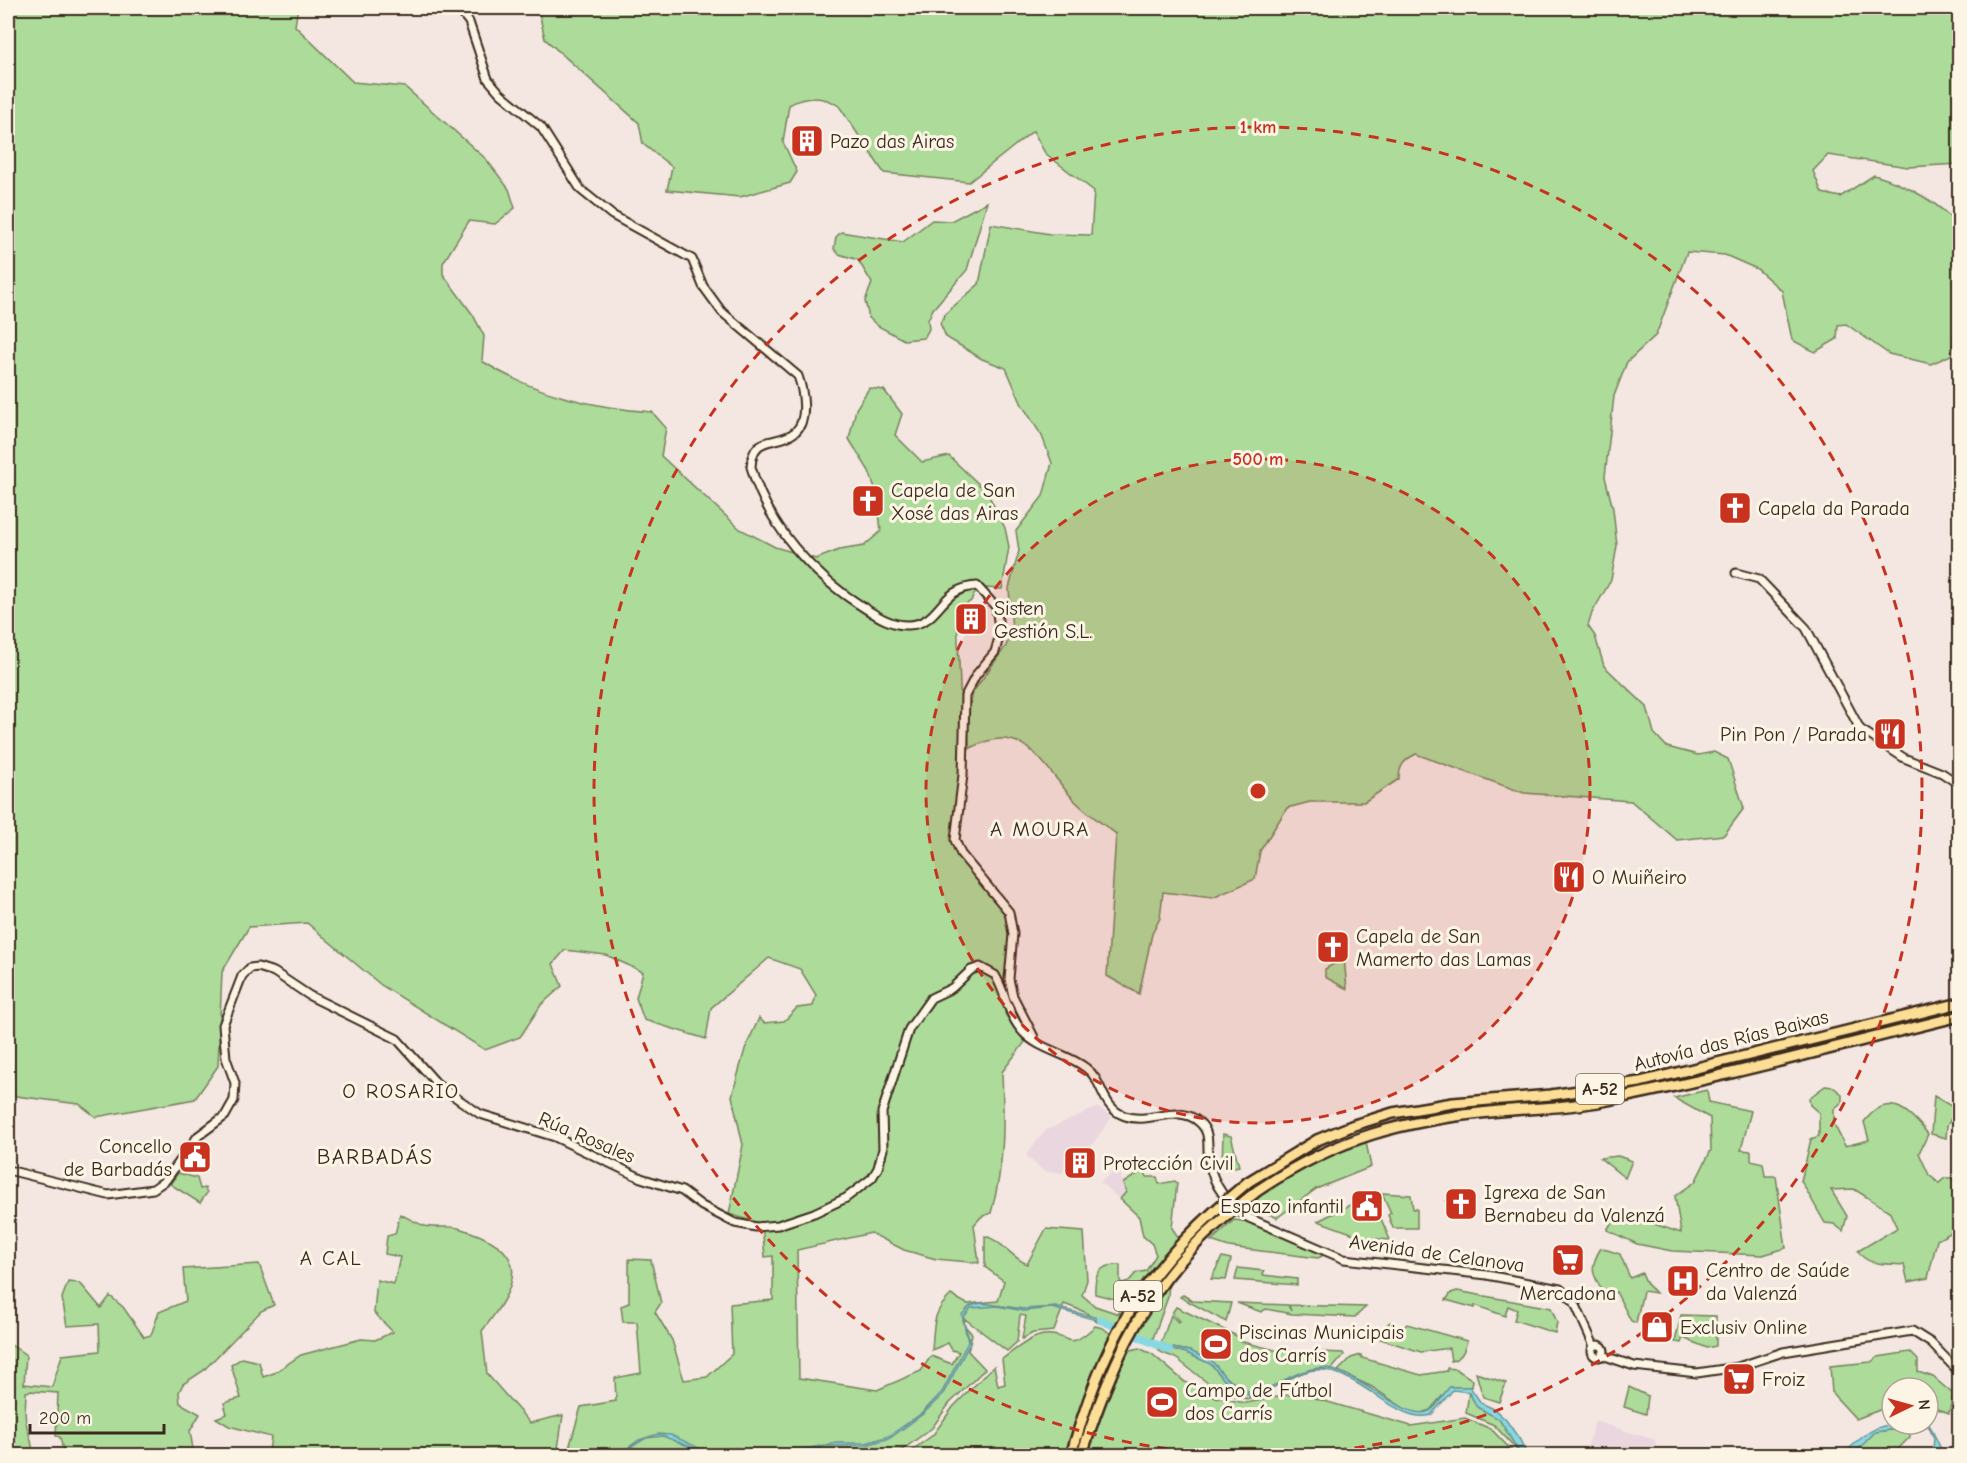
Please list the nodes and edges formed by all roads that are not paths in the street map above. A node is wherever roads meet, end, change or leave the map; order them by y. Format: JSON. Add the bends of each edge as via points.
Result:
{"nodes":[{"id":1,"x":459,"y":8,"type":"edge"},
{"id":2,"x":1736,"y":573,"type":"dead end"},
{"id":3,"x":1959,"y":785,"type":"edge"},
{"id":4,"x":1959,"y":1003,"type":"edge"},
{"id":5,"x":1959,"y":1016,"type":"edge"},
{"id":6,"x":1037,"y":1042,"type":"junction"},
{"id":7,"x":8,"y":1170,"type":"edge"},
{"id":8,"x":1959,"y":1373,"type":"edge"},
{"id":9,"x":1959,"y":1451,"type":"edge"},
{"id":10,"x":1083,"y":1452,"type":"edge"},
{"id":11,"x":1071,"y":1455,"type":"edge"},
{"id":12,"x":1950,"y":1455,"type":"edge"}],
"edges":[{"from":1,"to":6,"type":"street","via":[[469,22],[488,79],[541,128],[581,190],[612,215],[692,259],[703,286],[722,312],[798,376],[803,410],[799,427],[762,444],[752,457],[751,467],[778,525],[799,553],[836,590],[897,624],[911,625],[928,619],[961,587],[977,586],[996,608],[1000,620],[998,645],[965,696],[963,775],[955,840],[961,854],[1009,912],[1013,934],[1009,979],[1023,1018]]},
{"from":2,"to":3,"type":"street","via":[[1759,579],[1806,628],[1860,729],[1904,758]]},
{"from":4,"to":11,"type":"highway","name":"Autovía das Rías Baixas","number":"A-52","bridge":true,"via":[[1640,1082],[1393,1113],[1317,1140],[1248,1182],[1173,1250],[1126,1313],[1098,1374]]},
{"from":5,"to":10,"type":"highway","name":"Autovía das Rías Baixas","number":"A-52","bridge":true,"via":[[1584,1105],[1415,1121],[1333,1147],[1294,1166],[1212,1228],[1183,1257],[1135,1321],[1108,1378]]},
{"from":6,"to":7,"type":"street","name":"Rúa Rosales","via":[[1023,1033],[1013,1018],[994,975],[984,968],[971,970],[952,988],[931,998],[909,1029],[882,1112],[882,1159],[872,1178],[846,1198],[791,1222],[745,1226],[716,1214],[682,1191],[641,1178],[555,1137],[480,1114],[439,1086],[397,1039],[258,967],[246,971],[225,1015],[224,1045],[236,1091],[231,1109],[198,1136],[159,1186],[108,1195]]},
{"from":6,"to":8,"type":"street","name":"Avenida de Celanova","via":[[1088,1069],[1105,1100],[1122,1115],[1145,1118],[1185,1114],[1200,1123],[1208,1134],[1208,1160],[1219,1186],[1236,1210],[1250,1218],[1344,1259],[1487,1275],[1560,1289],[1574,1301],[1594,1346],[1603,1347],[1602,1355],[1634,1366],[1697,1373],[1738,1367],[1783,1352],[1912,1331]]},
{"from":9,"to":12,"type":"main road"}]}
